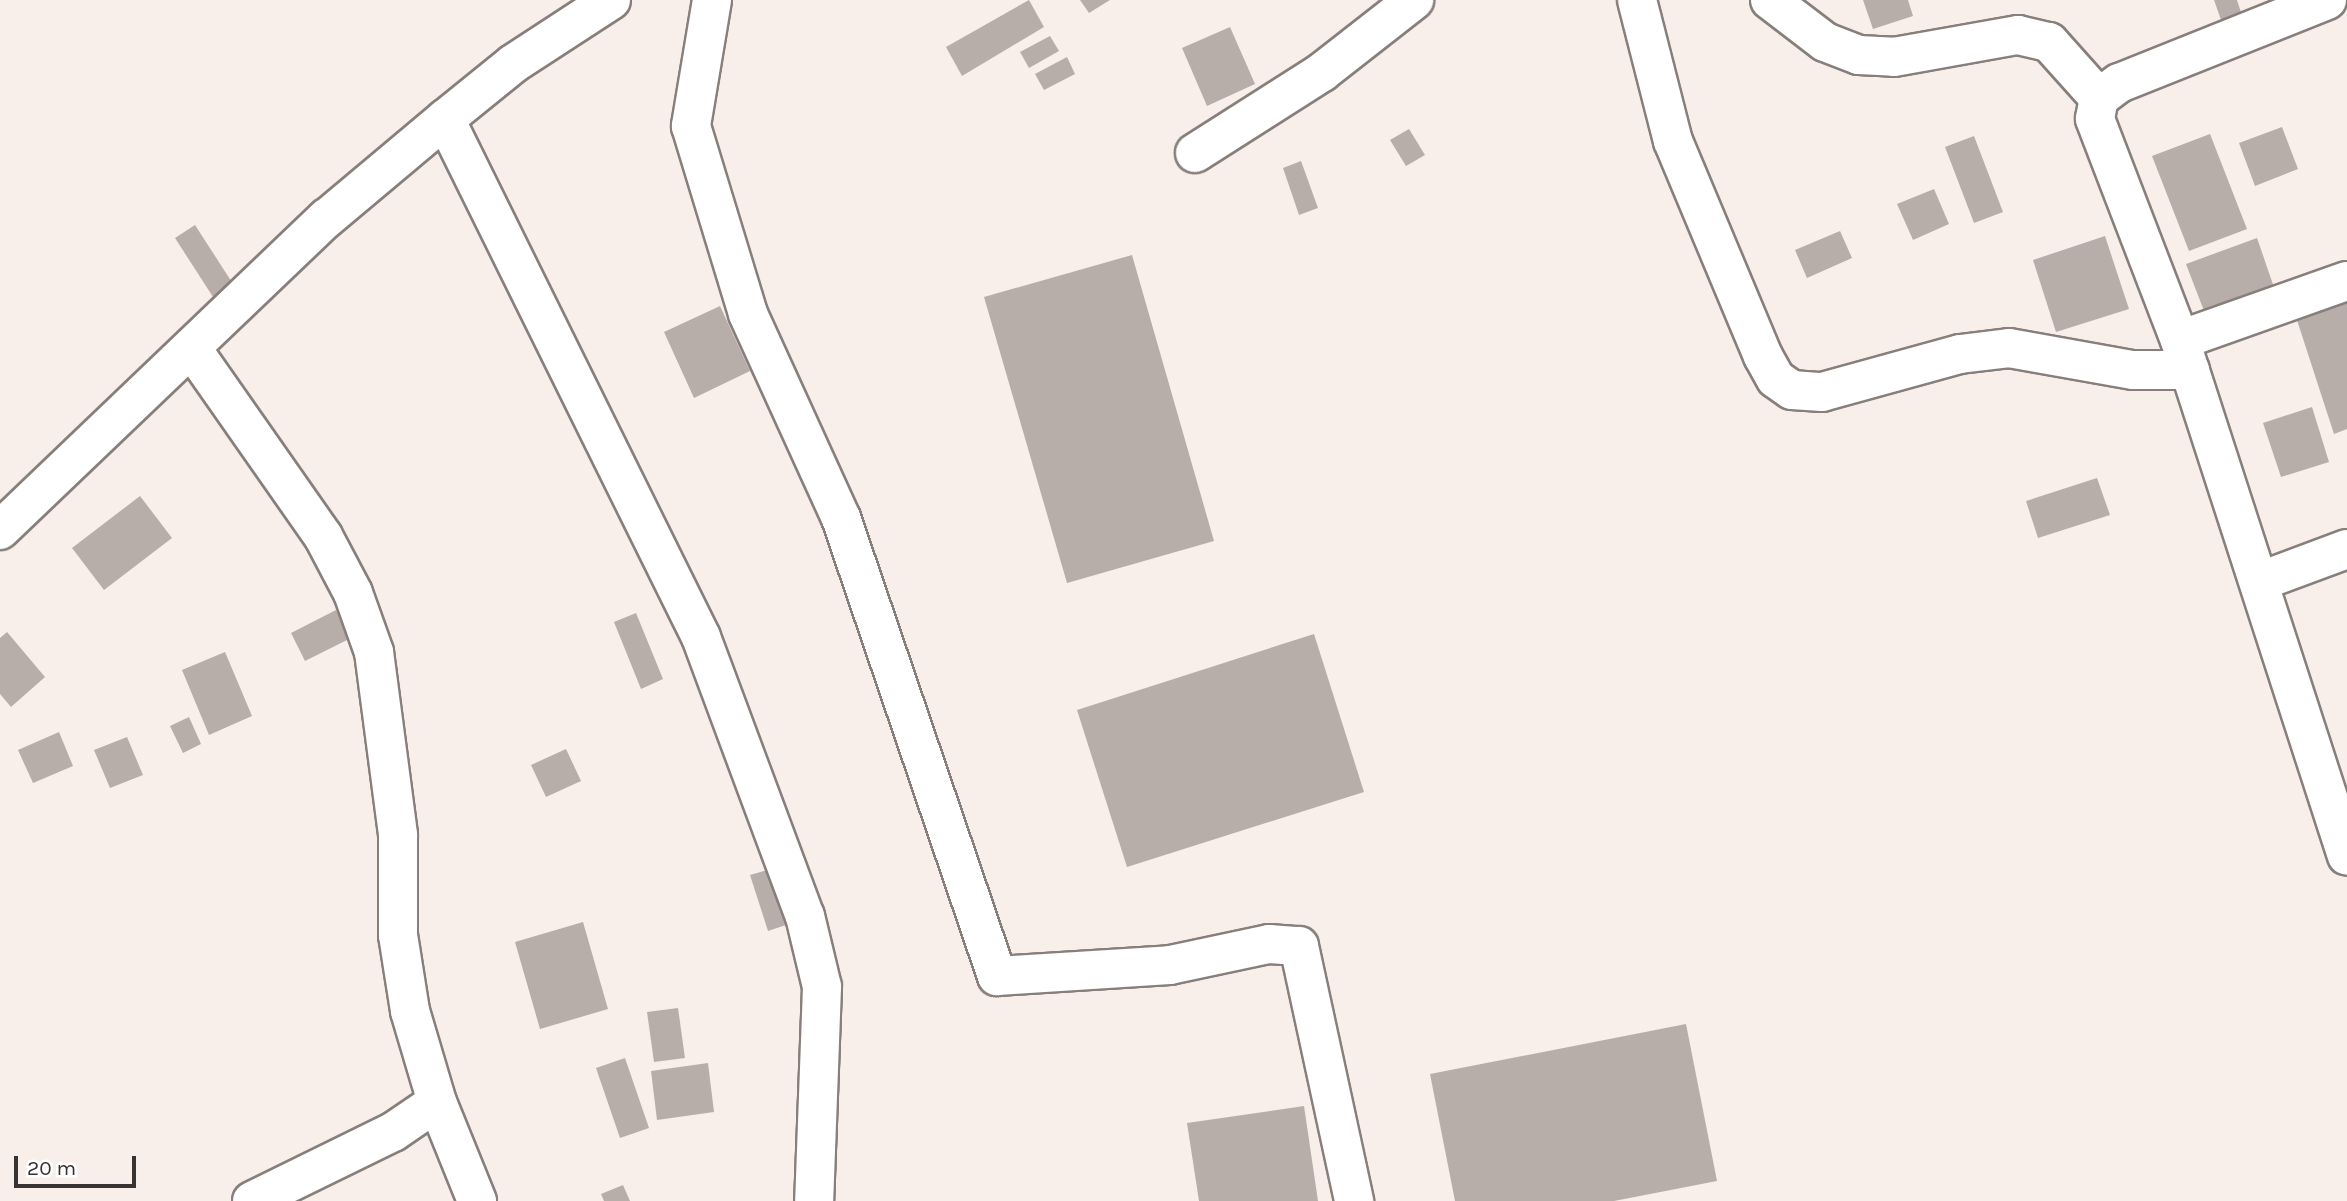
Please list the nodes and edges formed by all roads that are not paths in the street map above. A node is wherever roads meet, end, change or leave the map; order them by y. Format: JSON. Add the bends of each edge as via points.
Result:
{"nodes":[{"id":1,"x":611,"y":0,"type":"edge"},
{"id":2,"x":712,"y":0,"type":"edge"},
{"id":3,"x":1414,"y":0,"type":"edge"},
{"id":4,"x":1637,"y":0,"type":"edge"},
{"id":5,"x":1770,"y":0,"type":"edge"},
{"id":6,"x":2327,"y":0,"type":"edge"},
{"id":7,"x":2099,"y":98,"type":"junction"},
{"id":8,"x":445,"y":119,"type":"junction"},
{"id":9,"x":1195,"y":153,"type":"dead end"},
{"id":10,"x":2347,"y":281,"type":"edge"},
{"id":11,"x":192,"y":349,"type":"junction"},
{"id":12,"x":2185,"y":355,"type":"junction"},
{"id":13,"x":0,"y":530,"type":"edge"},
{"id":14,"x":2347,"y":549,"type":"edge"},
{"id":15,"x":2261,"y":581,"type":"junction"},
{"id":16,"x":2347,"y":856,"type":"edge"},
{"id":17,"x":437,"y":1102,"type":"junction"},
{"id":18,"x":252,"y":1201,"type":"edge"},
{"id":19,"x":477,"y":1201,"type":"edge"},
{"id":20,"x":814,"y":1201,"type":"edge"},
{"id":21,"x":1354,"y":1201,"type":"edge"}],
"edges":[{"from":1,"to":8,"type":"street","via":[[513,64]]},
{"from":2,"to":21,"type":"street","via":[[691,126],[748,314],[841,518],[997,976],[1170,965],[1269,944],[1299,946]]},
{"from":3,"to":9,"type":"street","via":[[1322,72]]},
{"from":4,"to":12,"type":"street","via":[[1673,141],[1763,356],[1784,384],[1822,392],[1960,354],[2009,348],[2133,370]]},
{"from":5,"to":7,"type":"street","via":[[1825,42],[1859,55],[1894,57],[2018,35],[2049,42]]},
{"from":6,"to":7,"type":"street","via":[[2119,83]]},
{"from":7,"to":12,"type":"street","via":[[2095,119]]},
{"from":8,"to":11,"type":"street","via":[[327,218]]},
{"from":8,"to":20,"type":"street","via":[[701,637],[805,916],[822,987]]},
{"from":10,"to":12,"type":"street"},
{"from":11,"to":13,"type":"street"},
{"from":11,"to":17,"type":"street","via":[[323,536],[353,593],[374,652],[398,835],[398,934],[410,1011]]},
{"from":12,"to":15,"type":"street"},
{"from":14,"to":15,"type":"street"},
{"from":15,"to":16,"type":"street"},
{"from":17,"to":18,"type":"street","via":[[393,1132]]},
{"from":17,"to":19,"type":"street"}]}
